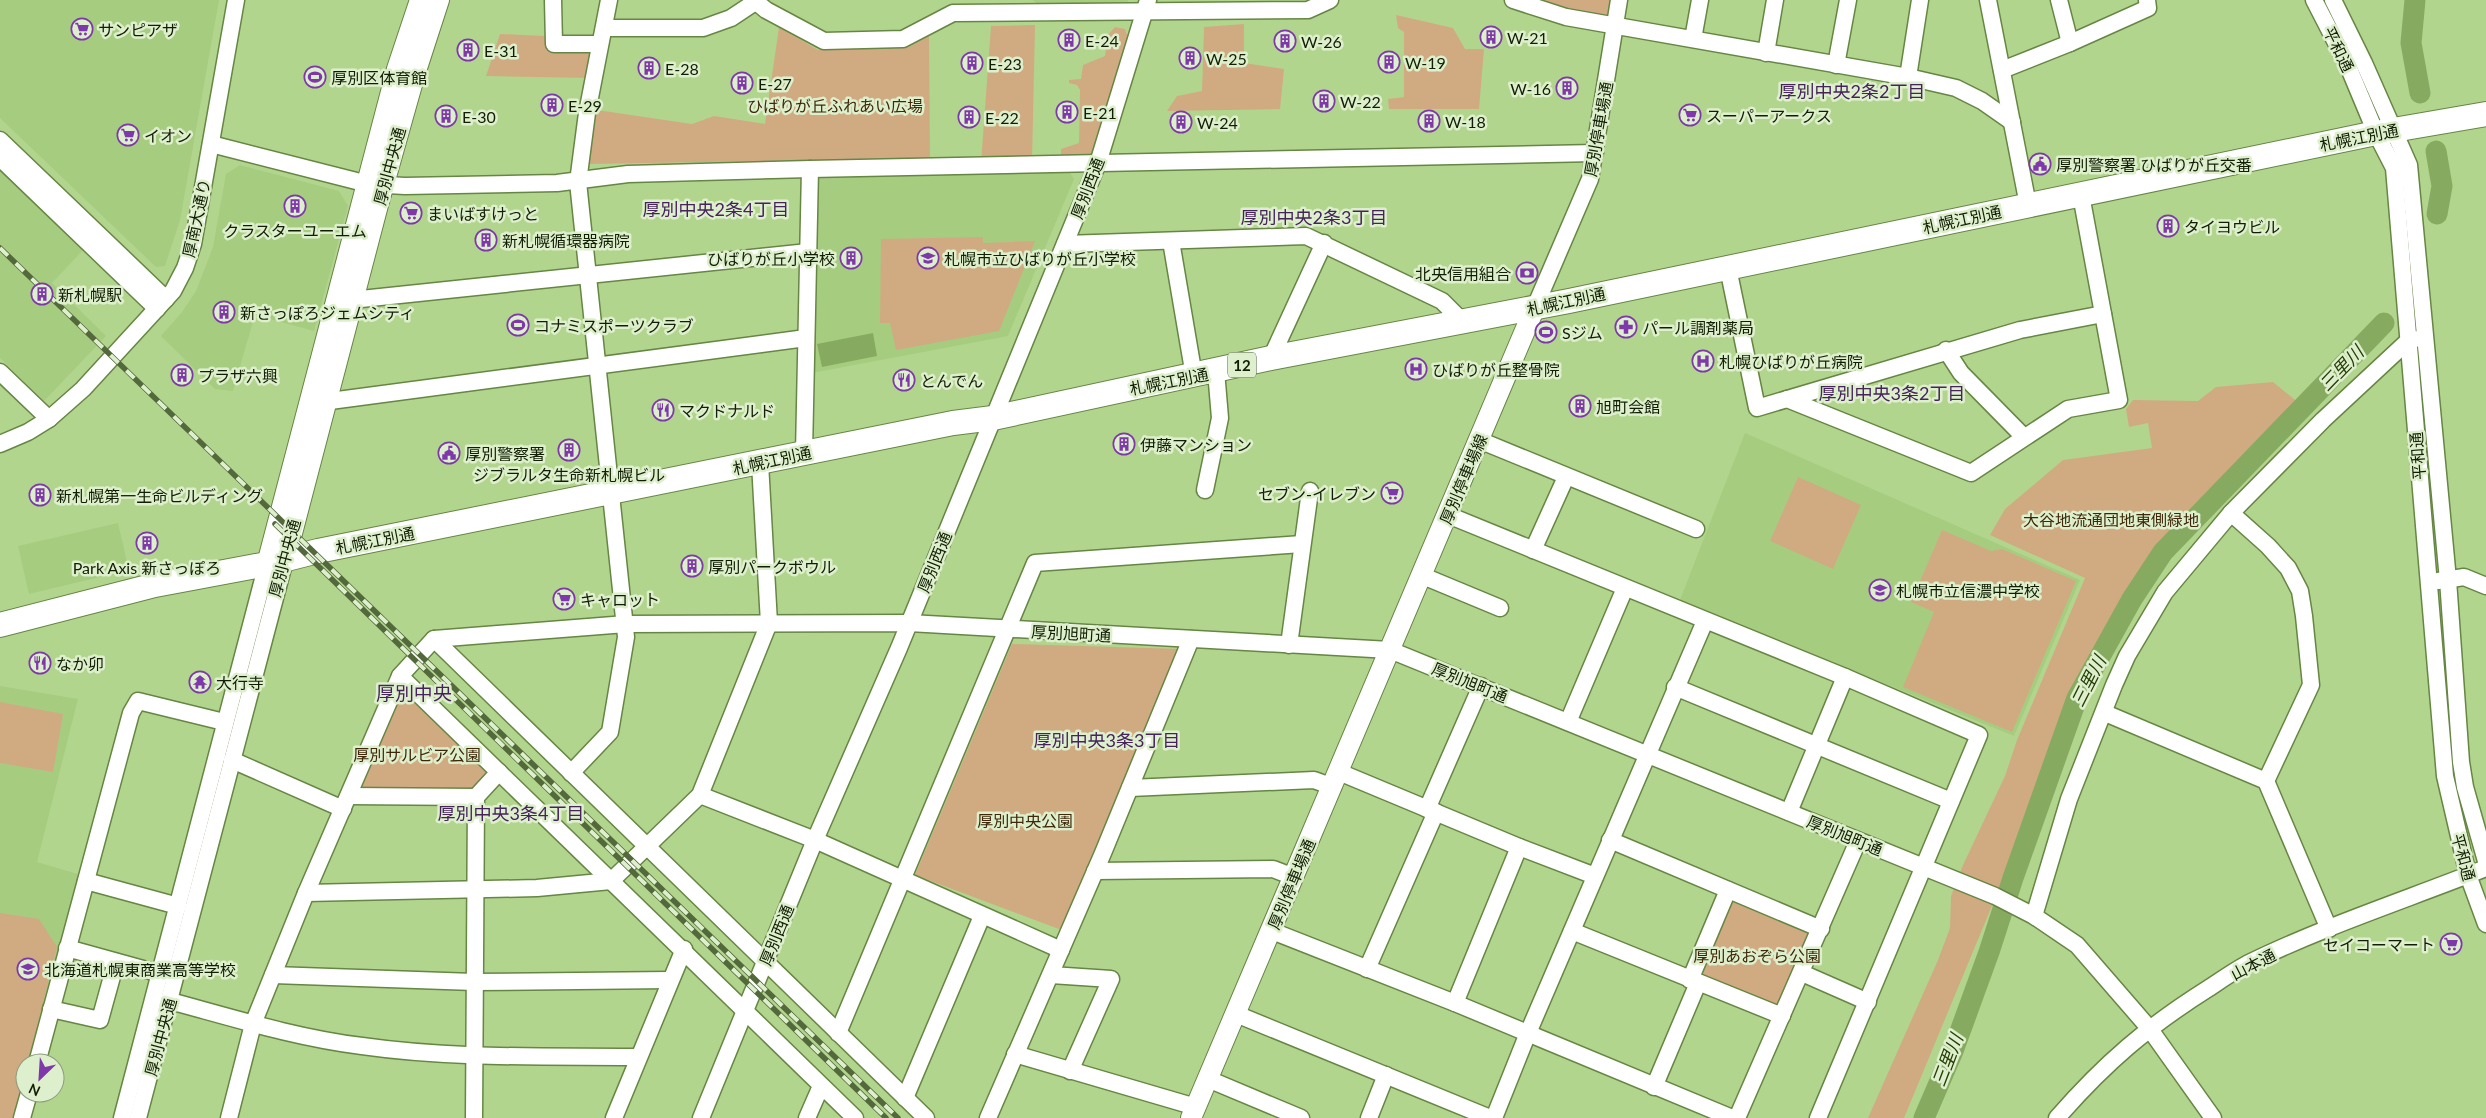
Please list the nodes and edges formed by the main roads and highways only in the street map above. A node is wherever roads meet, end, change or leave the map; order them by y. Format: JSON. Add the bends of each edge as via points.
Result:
{"nodes":[{"id":1,"x":420,"y":0,"type":"edge"},
{"id":2,"x":439,"y":0,"type":"edge"},
{"id":3,"x":2486,"y":114,"type":"edge"},
{"id":4,"x":376,"y":185,"type":"junction"},
{"id":5,"x":1536,"y":308,"type":"junction"},
{"id":6,"x":276,"y":562,"type":"junction"},
{"id":7,"x":0,"y":625,"type":"edge"},
{"id":8,"x":1390,"y":650,"type":"joint"},
{"id":9,"x":1194,"y":1112,"type":"edge"}],
"edges":[{"from":1,"to":4,"type":"main road","name":"厚別中央通","via":[[397,69]]},
{"from":2,"to":4,"type":"main road","name":"厚別中央通"},
{"from":3,"to":5,"type":"highway","name":"札幌江別通","number":"12","via":[[2384,131]]},
{"from":4,"to":6,"type":"main road","name":"厚別中央通"},
{"from":5,"to":6,"type":"highway","name":"札幌江別通","number":"12","via":[[1271,358],[993,418],[804,453]]},
{"from":5,"to":8,"type":"main road","name":"厚別停車場線"},
{"from":6,"to":7,"type":"highway","name":"札幌江別通","number":"12","via":[[155,585]]},
{"from":8,"to":9,"type":"main road","name":"厚別停車場通"}]}
